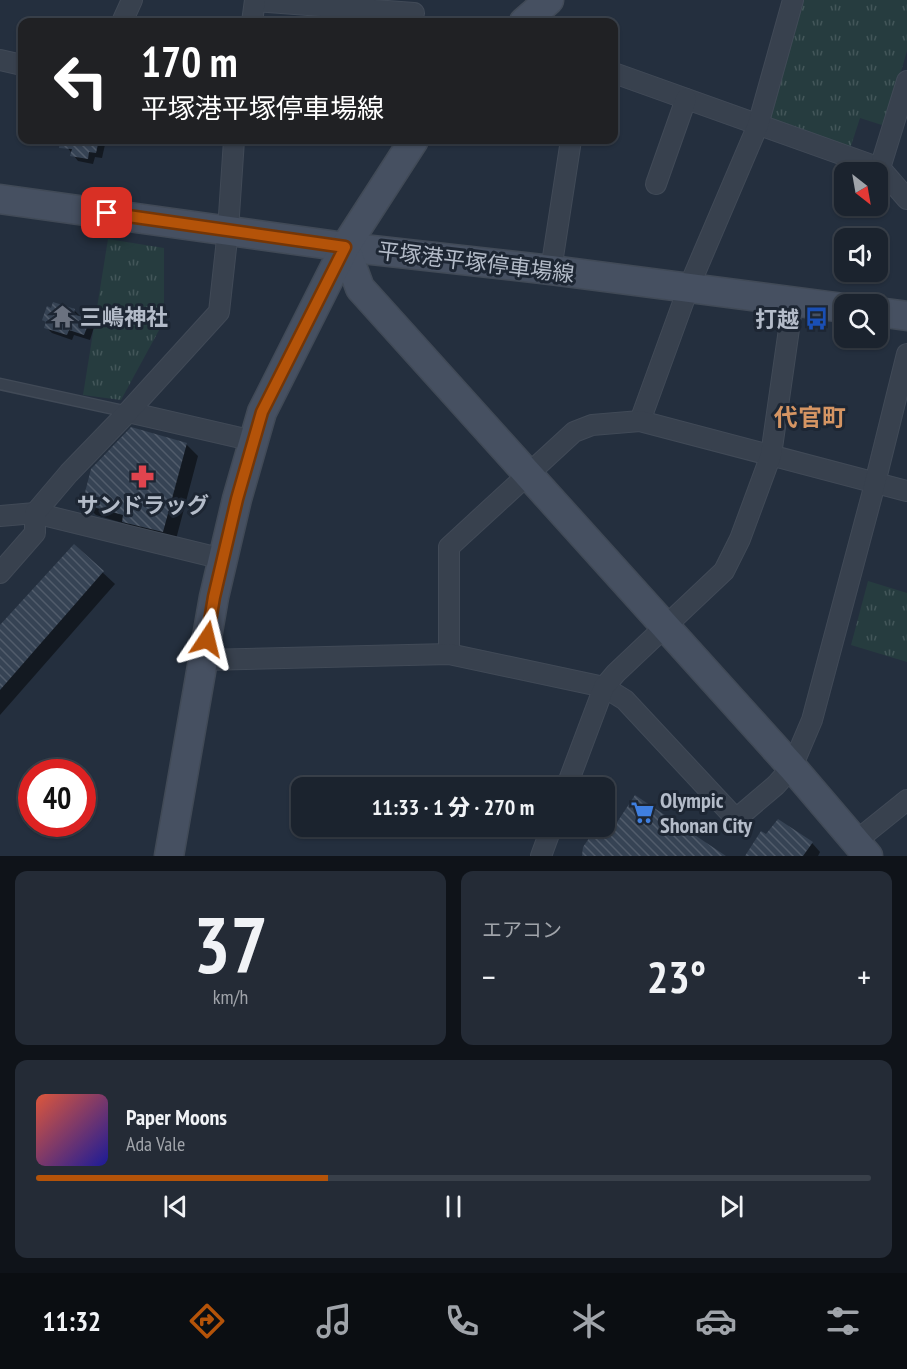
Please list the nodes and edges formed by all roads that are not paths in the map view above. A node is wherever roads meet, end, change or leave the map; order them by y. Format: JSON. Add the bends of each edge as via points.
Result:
{"nodes":[{"id":1,"x":132,"y":0,"type":"edge"},
{"id":2,"x":794,"y":0,"type":"edge"},
{"id":3,"x":255,"y":1,"type":"edge"},
{"id":4,"x":418,"y":12,"type":"edge"},
{"id":5,"x":124,"y":18,"type":"edge"},
{"id":6,"x":253,"y":18,"type":"edge"},
{"id":7,"x":0,"y":60,"type":"edge"},
{"id":8,"x":18,"y":63,"type":"edge"},
{"id":9,"x":618,"y":74,"type":"edge"},
{"id":10,"x":907,"y":81,"type":"edge"},
{"id":11,"x":686,"y":99,"type":"junction"},
{"id":12,"x":758,"y":125,"type":"junction"},
{"id":13,"x":234,"y":144,"type":"edge"},
{"id":14,"x":409,"y":144,"type":"edge"},
{"id":15,"x":570,"y":144,"type":"edge"},
{"id":16,"x":863,"y":162,"type":"edge"},
{"id":17,"x":882,"y":162,"type":"edge"},
{"id":18,"x":888,"y":177,"type":"edge"},
{"id":19,"x":656,"y":184,"type":"dead end"},
{"id":20,"x":0,"y":199,"type":"edge"},
{"id":21,"x":907,"y":199,"type":"edge"},
{"id":22,"x":228,"y":230,"type":"junction"},
{"id":23,"x":345,"y":247,"type":"junction"},
{"id":24,"x":550,"y":270,"type":"junction"},
{"id":25,"x":688,"y":289,"type":"junction"},
{"id":26,"x":793,"y":301,"type":"junction"},
{"id":27,"x":834,"y":307,"type":"edge"},
{"id":28,"x":888,"y":313,"type":"edge"},
{"id":29,"x":907,"y":316,"type":"edge"},
{"id":30,"x":907,"y":354,"type":"edge"},
{"id":31,"x":0,"y":384,"type":"edge"},
{"id":32,"x":128,"y":412,"type":"junction"},
{"id":33,"x":640,"y":421,"type":"junction"},
{"id":34,"x":254,"y":441,"type":"junction"},
{"id":35,"x":771,"y":455,"type":"junction"},
{"id":36,"x":528,"y":476,"type":"junction"},
{"id":37,"x":875,"y":484,"type":"junction"},
{"id":38,"x":907,"y":491,"type":"edge"},
{"id":39,"x":34,"y":513,"type":"junction"},
{"id":40,"x":0,"y":516,"type":"edge"},
{"id":41,"x":223,"y":559,"type":"junction"},
{"id":42,"x":0,"y":573,"type":"edge"},
{"id":43,"x":666,"y":627,"type":"junction"},
{"id":44,"x":449,"y":654,"type":"junction"},
{"id":45,"x":203,"y":660,"type":"junction"},
{"id":46,"x":604,"y":687,"type":"junction"},
{"id":47,"x":792,"y":767,"type":"junction"},
{"id":48,"x":571,"y":777,"type":"edge"},
{"id":49,"x":907,"y":800,"type":"edge"},
{"id":50,"x":548,"y":837,"type":"edge"},
{"id":51,"x":862,"y":849,"type":"edge"},
{"id":52,"x":169,"y":856,"type":"edge"},
{"id":53,"x":541,"y":856,"type":"edge"}],
"edges":[{"from":1,"to":5,"type":"street"},
{"from":2,"to":12,"type":"street"},
{"from":3,"to":4,"type":"street"},
{"from":3,"to":6,"type":"street"},
{"from":7,"to":8,"type":"street"},
{"from":9,"to":11,"type":"street"},
{"from":10,"to":17,"type":"street"},
{"from":11,"to":12,"type":"street"},
{"from":11,"to":19,"type":"street"},
{"from":12,"to":16,"type":"street"},
{"from":12,"to":25,"type":"street"},
{"from":13,"to":22,"type":"street"},
{"from":14,"to":23,"type":"street"},
{"from":15,"to":24,"type":"street"},
{"from":18,"to":21,"type":"street"},
{"from":20,"to":22,"type":"street","name":"平塚港平塚停車場線"},
{"from":22,"to":23,"type":"street","name":"平塚港平塚停車場線"},
{"from":22,"to":32,"type":"street","via":[[219,312]]},
{"from":23,"to":24,"type":"street","name":"平塚港平塚停車場線"},
{"from":23,"to":34,"type":"street","via":[[262,412]]},
{"from":23,"to":36,"type":"street","via":[[360,288]]},
{"from":24,"to":25,"type":"street","name":"平塚港平塚停車場線"},
{"from":25,"to":26,"type":"street","name":"平塚港平塚停車場線"},
{"from":25,"to":33,"type":"street"},
{"from":26,"to":27,"type":"street","name":"平塚港平塚停車場線"},
{"from":26,"to":35,"type":"street"},
{"from":28,"to":29,"type":"street"},
{"from":30,"to":37,"type":"street"},
{"from":31,"to":32,"type":"lane"},
{"from":32,"to":34,"type":"street"},
{"from":32,"to":39,"type":"street"},
{"from":33,"to":35,"type":"street"},
{"from":33,"to":36,"type":"street","via":[[592,425],[574,432]]},
{"from":34,"to":41,"type":"street"},
{"from":35,"to":37,"type":"street"},
{"from":35,"to":43,"type":"street","via":[[724,571]]},
{"from":36,"to":43,"type":"street"},
{"from":36,"to":44,"type":"street","via":[[449,547]]},
{"from":37,"to":38,"type":"street"},
{"from":37,"to":47,"type":"street","via":[[812,720]]},
{"from":39,"to":40,"type":"street"},
{"from":39,"to":41,"type":"street"},
{"from":39,"to":42,"type":"street","via":[[35,533]]},
{"from":41,"to":45,"type":"street"},
{"from":43,"to":46,"type":"street"},
{"from":43,"to":47,"type":"street"},
{"from":44,"to":45,"type":"street"},
{"from":44,"to":46,"type":"street"},
{"from":45,"to":52,"type":"street"},
{"from":46,"to":47,"type":"street","via":[[625,700],[736,819]]},
{"from":46,"to":48,"type":"street"},
{"from":47,"to":51,"type":"street"},
{"from":49,"to":51,"type":"street"},
{"from":50,"to":53,"type":"street"}]}
